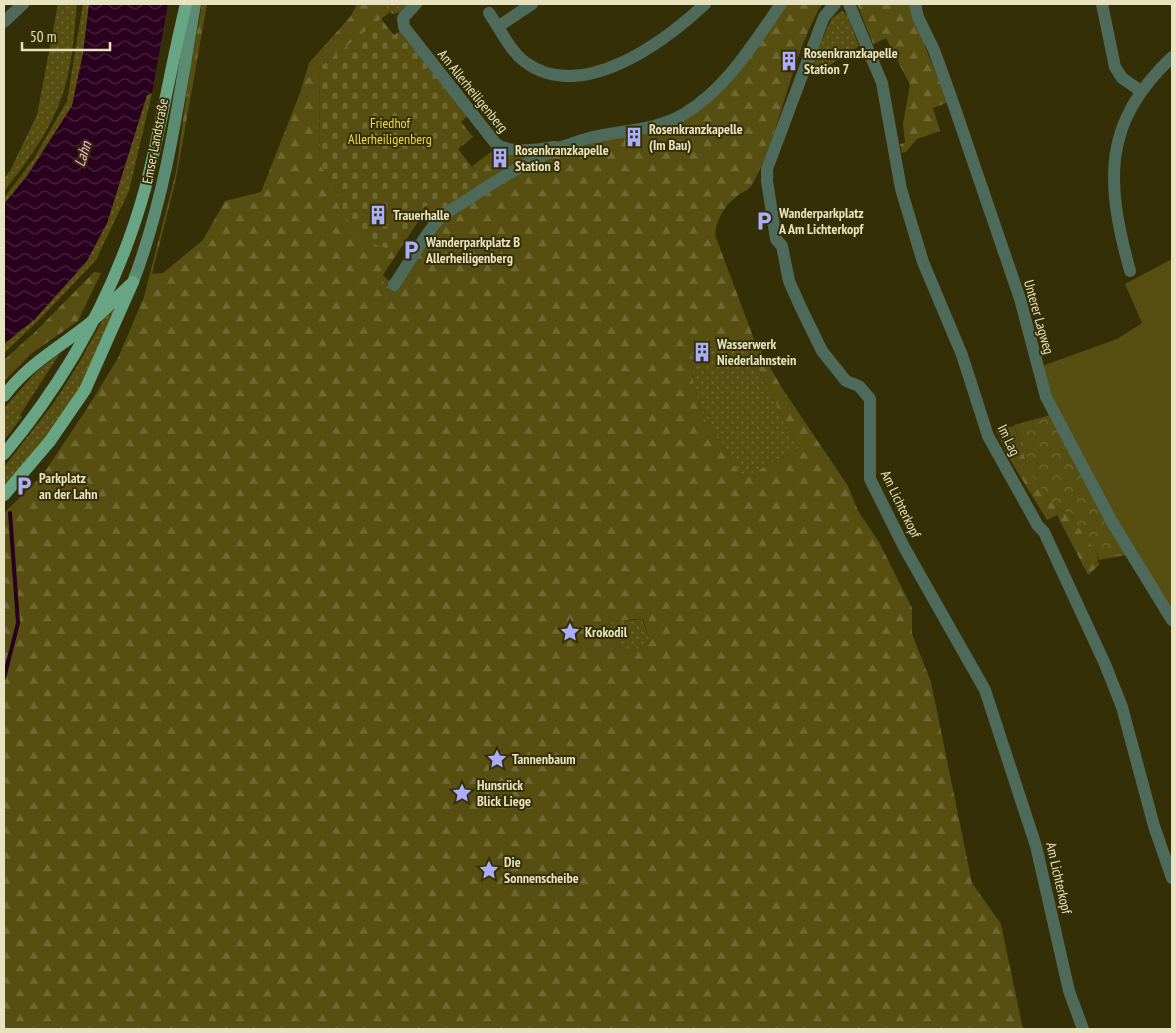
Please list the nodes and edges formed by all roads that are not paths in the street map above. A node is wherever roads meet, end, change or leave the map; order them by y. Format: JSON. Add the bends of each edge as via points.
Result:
{"nodes":[{"id":1,"x":23,"y":4,"type":"edge"},
{"id":2,"x":186,"y":4,"type":"edge"},
{"id":3,"x":195,"y":4,"type":"edge"},
{"id":4,"x":416,"y":4,"type":"edge"},
{"id":5,"x":532,"y":4,"type":"edge"},
{"id":6,"x":705,"y":4,"type":"edge"},
{"id":7,"x":781,"y":4,"type":"edge"},
{"id":8,"x":834,"y":4,"type":"edge"},
{"id":9,"x":849,"y":4,"type":"edge"},
{"id":10,"x":915,"y":4,"type":"edge"},
{"id":11,"x":1102,"y":4,"type":"edge"},
{"id":12,"x":489,"y":13,"type":"dead end"},
{"id":13,"x":4,"y":22,"type":"edge"},
{"id":14,"x":498,"y":26,"type":"junction"},
{"id":15,"x":1172,"y":57,"type":"edge"},
{"id":16,"x":1141,"y":91,"type":"junction"},
{"id":17,"x":562,"y":146,"type":"junction"},
{"id":18,"x":1130,"y":271,"type":"dead end"},
{"id":19,"x":134,"y":282,"type":"junction"},
{"id":20,"x":394,"y":285,"type":"dead end"},
{"id":21,"x":4,"y":396,"type":"edge"},
{"id":22,"x":4,"y":454,"type":"edge"},
{"id":23,"x":4,"y":495,"type":"edge"},
{"id":24,"x":1172,"y":620,"type":"edge"},
{"id":25,"x":1172,"y":878,"type":"edge"},
{"id":26,"x":1083,"y":1029,"type":"edge"}],
"edges":[{"from":1,"to":13,"type":"street"},
{"from":2,"to":22,"type":"main road","via":[[145,187],[125,249],[84,338],[50,394]]},
{"from":3,"to":19,"type":"street","name":"Emser Landstraße","via":[[166,166]]},
{"from":4,"to":17,"type":"street","name":"Am Allerheiligenberg","via":[[403,18],[404,27],[496,144],[518,149]]},
{"from":5,"to":14,"type":"street"},
{"from":6,"to":14,"type":"street","via":[[668,35],[633,58],[579,74],[553,74],[527,63]]},
{"from":7,"to":17,"type":"street","via":[[722,83],[684,114],[662,124]]},
{"from":8,"to":26,"type":"street","name":"Am Lichterkopf","via":[[824,16],[767,170],[776,238],[782,247],[789,281],[822,351],[846,381],[859,386],[870,399],[870,479],[985,690],[1036,846],[1068,991]]},
{"from":9,"to":25,"type":"street","name":"Im Lag","via":[[882,83],[901,188],[923,262],[962,355],[988,436],[1044,532],[1105,664],[1122,707],[1154,826]]},
{"from":10,"to":24,"type":"street","name":"Unterer Lagweg","via":[[950,94],[1020,299],[1046,397],[1112,522]]},
{"from":11,"to":16,"type":"street","via":[[1115,67],[1122,78]]},
{"from":12,"to":14,"type":"street"},
{"from":15,"to":16,"type":"street"},
{"from":16,"to":18,"type":"street","via":[[1124,124],[1114,166],[1114,203]]},
{"from":17,"to":20,"type":"street","via":[[480,191],[440,218]]},
{"from":19,"to":21,"type":"main road","via":[[89,323],[39,359]]},
{"from":19,"to":23,"type":"main road","via":[[85,390],[50,441]]}]}
